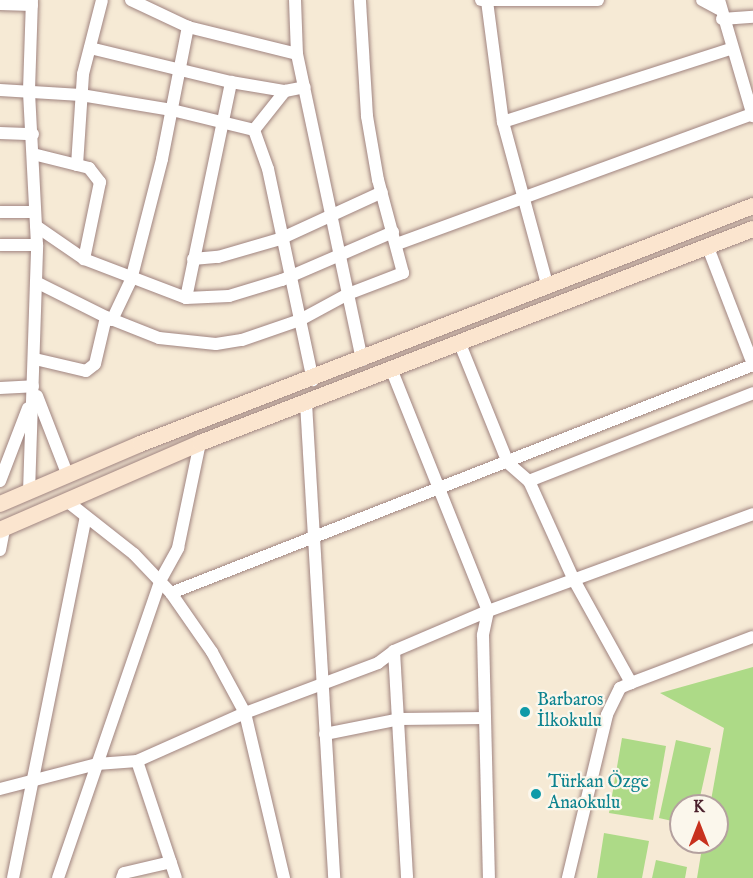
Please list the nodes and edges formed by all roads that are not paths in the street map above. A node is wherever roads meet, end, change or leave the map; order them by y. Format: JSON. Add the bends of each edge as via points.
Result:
{"nodes":[{"id":1,"x":102,"y":0,"type":"edge"},
{"id":2,"x":131,"y":0,"type":"edge"},
{"id":3,"x":295,"y":0,"type":"edge"},
{"id":4,"x":360,"y":0,"type":"edge"},
{"id":5,"x":598,"y":0,"type":"edge"},
{"id":6,"x":702,"y":0,"type":"edge"},
{"id":7,"x":484,"y":1,"type":"edge"},
{"id":8,"x":32,"y":3,"type":"edge"},
{"id":9,"x":0,"y":4,"type":"edge"},
{"id":10,"x":720,"y":9,"type":"edge"},
{"id":11,"x":753,"y":17,"type":"edge"},
{"id":12,"x":188,"y":27,"type":"junction"},
{"id":13,"x":90,"y":48,"type":"junction"},
{"id":14,"x":730,"y":49,"type":"junction"},
{"id":15,"x":297,"y":54,"type":"junction"},
{"id":16,"x":178,"y":70,"type":"junction"},
{"id":17,"x":231,"y":82,"type":"junction"},
{"id":18,"x":304,"y":87,"type":"junction"},
{"id":19,"x":0,"y":90,"type":"edge"},
{"id":20,"x":29,"y":90,"type":"junction"},
{"id":21,"x":285,"y":91,"type":"junction"},
{"id":22,"x":81,"y":94,"type":"junction"},
{"id":23,"x":172,"y":110,"type":"junction"},
{"id":24,"x":753,"y":115,"type":"edge"},
{"id":25,"x":503,"y":122,"type":"junction"},
{"id":26,"x":220,"y":125,"type":"junction"},
{"id":27,"x":254,"y":130,"type":"junction"},
{"id":28,"x":0,"y":133,"type":"edge"},
{"id":29,"x":33,"y":134,"type":"junction"},
{"id":30,"x":33,"y":154,"type":"junction"},
{"id":31,"x":77,"y":165,"type":"junction"},
{"id":32,"x":382,"y":192,"type":"junction"},
{"id":33,"x":521,"y":196,"type":"junction"},
{"id":34,"x":753,"y":206,"type":"edge"},
{"id":35,"x":0,"y":212,"type":"edge"},
{"id":36,"x":35,"y":212,"type":"junction"},
{"id":37,"x":330,"y":216,"type":"junction"},
{"id":38,"x":36,"y":226,"type":"junction"},
{"id":39,"x":753,"y":229,"type":"edge"},
{"id":40,"x":395,"y":238,"type":"junction"},
{"id":41,"x":280,"y":239,"type":"junction"},
{"id":42,"x":0,"y":245,"type":"edge"},
{"id":43,"x":37,"y":245,"type":"junction"},
{"id":44,"x":707,"y":245,"type":"junction"},
{"id":45,"x":339,"y":258,"type":"junction"},
{"id":46,"x":84,"y":259,"type":"junction"},
{"id":47,"x":193,"y":259,"type":"junction"},
{"id":48,"x":289,"y":278,"type":"junction"},
{"id":49,"x":131,"y":280,"type":"junction"},
{"id":50,"x":36,"y":282,"type":"junction"},
{"id":51,"x":547,"y":284,"type":"junction"},
{"id":52,"x":348,"y":294,"type":"junction"},
{"id":53,"x":186,"y":298,"type":"junction"},
{"id":54,"x":109,"y":319,"type":"junction"},
{"id":55,"x":300,"y":320,"type":"junction"},
{"id":56,"x":460,"y":344,"type":"junction"},
{"id":57,"x":34,"y":359,"type":"junction"},
{"id":58,"x":362,"y":360,"type":"junction"},
{"id":59,"x":753,"y":365,"type":"edge"},
{"id":60,"x":392,"y":371,"type":"junction"},
{"id":61,"x":313,"y":380,"type":"junction"},
{"id":62,"x":33,"y":386,"type":"junction"},
{"id":63,"x":0,"y":388,"type":"edge"},
{"id":64,"x":753,"y":393,"type":"edge"},
{"id":65,"x":306,"y":403,"type":"junction"},
{"id":66,"x":200,"y":443,"type":"junction"},
{"id":67,"x":508,"y":463,"type":"junction"},
{"id":68,"x":68,"y":476,"type":"junction"},
{"id":69,"x":0,"y":481,"type":"edge"},
{"id":70,"x":529,"y":481,"type":"junction"},
{"id":71,"x":440,"y":489,"type":"junction"},
{"id":72,"x":29,"y":492,"type":"junction"},
{"id":73,"x":68,"y":502,"type":"junction"},
{"id":74,"x":0,"y":504,"type":"edge"},
{"id":75,"x":753,"y":514,"type":"edge"},
{"id":76,"x":86,"y":517,"type":"junction"},
{"id":77,"x":2,"y":529,"type":"edge"},
{"id":78,"x":315,"y":537,"type":"junction"},
{"id":79,"x":0,"y":550,"type":"edge"},
{"id":80,"x":574,"y":580,"type":"junction"},
{"id":81,"x":160,"y":581,"type":"junction"},
{"id":82,"x":171,"y":593,"type":"junction"},
{"id":83,"x":488,"y":611,"type":"junction"},
{"id":84,"x":753,"y":637,"type":"edge"},
{"id":85,"x":394,"y":651,"type":"junction"},
{"id":86,"x":631,"y":683,"type":"junction"},
{"id":87,"x":321,"y":687,"type":"junction"},
{"id":88,"x":245,"y":713,"type":"junction"},
{"id":89,"x":485,"y":718,"type":"junction"},
{"id":90,"x":400,"y":719,"type":"junction"},
{"id":91,"x":325,"y":734,"type":"junction"},
{"id":92,"x":136,"y":761,"type":"junction"},
{"id":93,"x":97,"y":764,"type":"junction"},
{"id":94,"x":35,"y":779,"type":"junction"},
{"id":95,"x":0,"y":789,"type":"edge"},
{"id":96,"x":171,"y":862,"type":"junction"},
{"id":97,"x":13,"y":878,"type":"edge"},
{"id":98,"x":58,"y":878,"type":"edge"},
{"id":99,"x":122,"y":878,"type":"edge"},
{"id":100,"x":176,"y":878,"type":"edge"},
{"id":101,"x":284,"y":878,"type":"edge"},
{"id":102,"x":334,"y":878,"type":"edge"},
{"id":103,"x":407,"y":878,"type":"edge"},
{"id":104,"x":489,"y":878,"type":"edge"},
{"id":105,"x":568,"y":878,"type":"edge"}],
"edges":[{"from":1,"to":13,"type":"street"},
{"from":2,"to":12,"type":"street"},
{"from":3,"to":15,"type":"street"},
{"from":4,"to":32,"type":"street","via":[[367,116]]},
{"from":5,"to":7,"type":"street"},
{"from":6,"to":10,"type":"street"},
{"from":7,"to":25,"type":"street"},
{"from":8,"to":9,"type":"street"},
{"from":8,"to":20,"type":"street"},
{"from":10,"to":11,"type":"street"},
{"from":10,"to":14,"type":"street"},
{"from":12,"to":15,"type":"street"},
{"from":12,"to":16,"type":"street"},
{"from":13,"to":16,"type":"street"},
{"from":13,"to":22,"type":"street"},
{"from":14,"to":24,"type":"street"},
{"from":14,"to":25,"type":"street"},
{"from":15,"to":18,"type":"street"},
{"from":16,"to":17,"type":"street"},
{"from":16,"to":23,"type":"street"},
{"from":17,"to":21,"type":"street"},
{"from":17,"to":26,"type":"street"},
{"from":18,"to":21,"type":"street"},
{"from":18,"to":37,"type":"street"},
{"from":19,"to":20,"type":"street"},
{"from":20,"to":22,"type":"street"},
{"from":20,"to":29,"type":"street"},
{"from":21,"to":27,"type":"street"},
{"from":22,"to":23,"type":"street"},
{"from":22,"to":31,"type":"street"},
{"from":23,"to":26,"type":"street"},
{"from":23,"to":49,"type":"street"},
{"from":24,"to":33,"type":"street"},
{"from":25,"to":33,"type":"street"},
{"from":26,"to":27,"type":"street"},
{"from":26,"to":47,"type":"street"},
{"from":27,"to":41,"type":"street","via":[[268,169]]},
{"from":28,"to":29,"type":"street"},
{"from":29,"to":30,"type":"street"},
{"from":30,"to":31,"type":"street"},
{"from":30,"to":36,"type":"street"},
{"from":31,"to":46,"type":"street","via":[[89,168],[100,182]]},
{"from":32,"to":37,"type":"street"},
{"from":32,"to":40,"type":"street"},
{"from":33,"to":40,"type":"street"},
{"from":33,"to":51,"type":"street"},
{"from":34,"to":51,"type":"main road"},
{"from":35,"to":36,"type":"street"},
{"from":36,"to":38,"type":"street"},
{"from":37,"to":41,"type":"street"},
{"from":37,"to":45,"type":"street"},
{"from":38,"to":43,"type":"street"},
{"from":38,"to":46,"type":"street"},
{"from":39,"to":44,"type":"main road"},
{"from":40,"to":45,"type":"street"},
{"from":40,"to":52,"type":"street","via":[[403,273]]},
{"from":41,"to":47,"type":"street"},
{"from":41,"to":48,"type":"street"},
{"from":42,"to":43,"type":"street"},
{"from":43,"to":50,"type":"street"},
{"from":44,"to":56,"type":"main road"},
{"from":44,"to":59,"type":"street"},
{"from":45,"to":48,"type":"street"},
{"from":45,"to":52,"type":"street"},
{"from":46,"to":49,"type":"street"},
{"from":47,"to":53,"type":"street"},
{"from":48,"to":53,"type":"street","via":[[229,296]]},
{"from":48,"to":55,"type":"street"},
{"from":49,"to":53,"type":"street"},
{"from":49,"to":54,"type":"street"},
{"from":50,"to":54,"type":"street"},
{"from":50,"to":57,"type":"street"},
{"from":51,"to":58,"type":"main road"},
{"from":52,"to":55,"type":"street"},
{"from":52,"to":58,"type":"street"},
{"from":54,"to":55,"type":"street","via":[[159,338],[216,344],[242,340]]},
{"from":54,"to":57,"type":"street","via":[[95,364],[86,371]]},
{"from":55,"to":61,"type":"street"},
{"from":56,"to":60,"type":"main road"},
{"from":56,"to":67,"type":"street"},
{"from":57,"to":62,"type":"street"},
{"from":58,"to":61,"type":"main road"},
{"from":59,"to":67,"type":"street"},
{"from":60,"to":65,"type":"main road"},
{"from":60,"to":71,"type":"street"},
{"from":61,"to":68,"type":"main road","via":[[140,444]]},
{"from":62,"to":63,"type":"street"},
{"from":62,"to":68,"type":"street"},
{"from":62,"to":69,"type":"street"},
{"from":62,"to":72,"type":"street"},
{"from":64,"to":70,"type":"street"},
{"from":65,"to":66,"type":"main road"},
{"from":65,"to":78,"type":"street"},
{"from":66,"to":73,"type":"main road"},
{"from":66,"to":81,"type":"street","via":[[178,548]]},
{"from":67,"to":70,"type":"street"},
{"from":67,"to":71,"type":"street"},
{"from":68,"to":72,"type":"main road"},
{"from":70,"to":80,"type":"street"},
{"from":71,"to":78,"type":"street"},
{"from":71,"to":83,"type":"street"},
{"from":72,"to":74,"type":"main road"},
{"from":73,"to":76,"type":"street"},
{"from":73,"to":77,"type":"main road"},
{"from":75,"to":80,"type":"street"},
{"from":76,"to":81,"type":"street","via":[[134,554]]},
{"from":76,"to":94,"type":"street"},
{"from":77,"to":79,"type":"street"},
{"from":78,"to":82,"type":"street"},
{"from":78,"to":87,"type":"street"},
{"from":80,"to":83,"type":"street"},
{"from":80,"to":86,"type":"street"},
{"from":81,"to":82,"type":"street"},
{"from":81,"to":93,"type":"street"},
{"from":82,"to":88,"type":"street","via":[[212,652]]},
{"from":83,"to":85,"type":"street"},
{"from":83,"to":89,"type":"street","via":[[483,635]]},
{"from":84,"to":86,"type":"street"},
{"from":85,"to":87,"type":"street","via":[[378,663]]},
{"from":85,"to":90,"type":"street"},
{"from":86,"to":105,"type":"street","via":[[620,688],[607,715]]},
{"from":87,"to":88,"type":"street"},
{"from":87,"to":91,"type":"street"},
{"from":88,"to":92,"type":"street"},
{"from":88,"to":101,"type":"street"},
{"from":89,"to":90,"type":"street"},
{"from":89,"to":104,"type":"street"},
{"from":90,"to":91,"type":"street"},
{"from":90,"to":103,"type":"street"},
{"from":91,"to":102,"type":"street"},
{"from":92,"to":93,"type":"street"},
{"from":92,"to":96,"type":"street"},
{"from":93,"to":94,"type":"street"},
{"from":93,"to":98,"type":"street"},
{"from":94,"to":95,"type":"street"},
{"from":94,"to":97,"type":"street"},
{"from":96,"to":99,"type":"street","via":[[124,873]]},
{"from":96,"to":100,"type":"street"}]}
